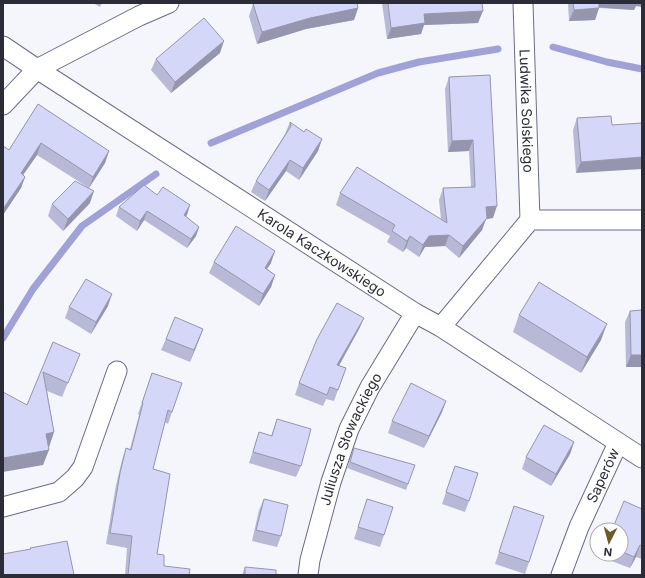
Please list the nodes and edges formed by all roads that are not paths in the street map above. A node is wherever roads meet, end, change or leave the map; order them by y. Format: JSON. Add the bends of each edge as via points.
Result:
{"nodes":[{"id":1,"x":169,"y":3,"type":"edge"},
{"id":2,"x":523,"y":3,"type":"edge"},
{"id":3,"x":3,"y":46,"type":"edge"},
{"id":4,"x":37,"y":69,"type":"junction"},
{"id":5,"x":3,"y":105,"type":"edge"},
{"id":6,"x":530,"y":220,"type":"junction"},
{"id":7,"x":642,"y":220,"type":"edge"},
{"id":8,"x":415,"y":313,"type":"junction"},
{"id":9,"x":441,"y":327,"type":"junction"},
{"id":10,"x":117,"y":371,"type":"dead end"},
{"id":11,"x":618,"y":442,"type":"junction"},
{"id":12,"x":642,"y":458,"type":"edge"},
{"id":13,"x":3,"y":507,"type":"edge"},
{"id":14,"x":308,"y":575,"type":"edge"},
{"id":15,"x":561,"y":575,"type":"edge"}],
"edges":[{"from":1,"to":4,"type":"street"},
{"from":2,"to":6,"type":"street","name":"Ludwika Solskiego"},
{"from":3,"to":4,"type":"street","name":"Karola Kaczkowskiego"},
{"from":4,"to":5,"type":"street"},
{"from":4,"to":8,"type":"street","name":"Karola Kaczkowskiego"},
{"from":6,"to":7,"type":"street"},
{"from":6,"to":9,"type":"street"},
{"from":8,"to":9,"type":"street","name":"Karola Kaczkowskiego"},
{"from":8,"to":14,"type":"street","name":"Juliusza Słowackiego","via":[[370,387],[349,429],[331,482]]},
{"from":9,"to":11,"type":"street","name":"Karola Kaczkowskiego"},
{"from":10,"to":13,"type":"street","via":[[83,467],[76,478],[59,492]]},
{"from":11,"to":12,"type":"street","name":"Karola Kaczkowskiego"},
{"from":11,"to":15,"type":"street","name":"Saperów","via":[[579,527]]}]}
